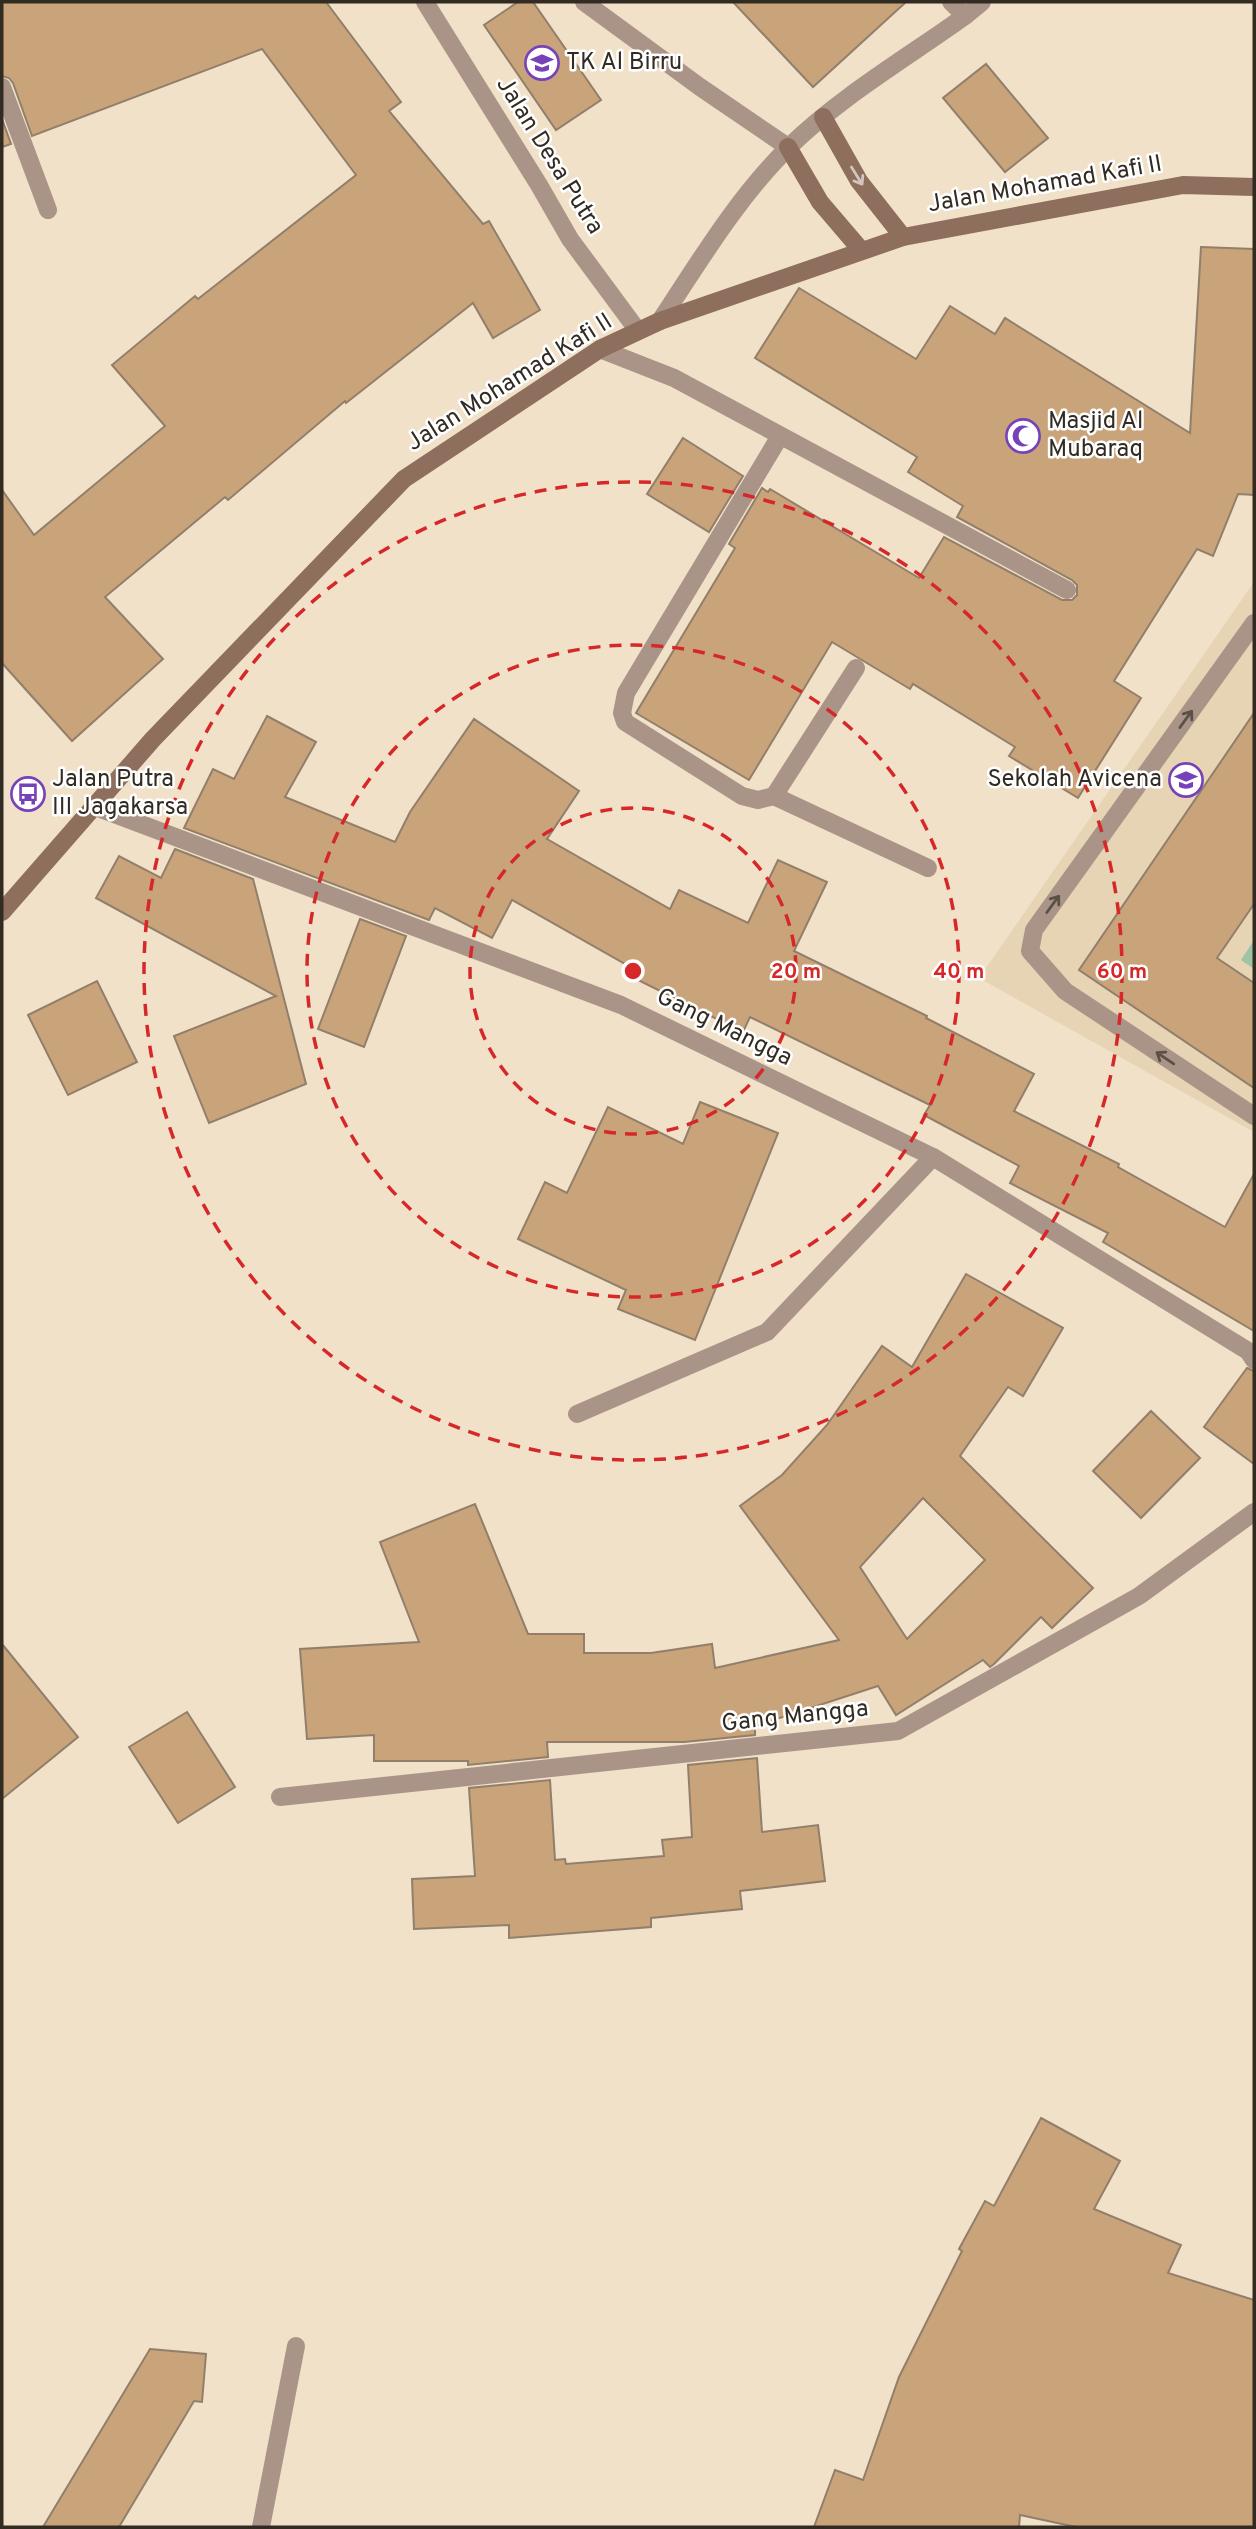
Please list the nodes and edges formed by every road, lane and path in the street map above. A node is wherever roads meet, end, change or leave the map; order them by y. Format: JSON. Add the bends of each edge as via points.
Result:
{"nodes":[{"id":1,"x":425,"y":2,"type":"edge"},
{"id":2,"x":584,"y":2,"type":"edge"},
{"id":3,"x":951,"y":2,"type":"edge"},
{"id":4,"x":982,"y":2,"type":"edge"},
{"id":5,"x":965,"y":16,"type":"junction"},
{"id":6,"x":2,"y":87,"type":"edge"},
{"id":7,"x":823,"y":117,"type":"junction"},
{"id":8,"x":788,"y":147,"type":"junction"},
{"id":9,"x":1254,"y":187,"type":"edge"},
{"id":10,"x":48,"y":210,"type":"dead end"},
{"id":11,"x":903,"y":237,"type":"junction"},
{"id":12,"x":861,"y":250,"type":"junction"},
{"id":13,"x":660,"y":321,"type":"junction"},
{"id":14,"x":638,"y":331,"type":"junction"},
{"id":15,"x":600,"y":349,"type":"junction"},
{"id":16,"x":780,"y":436,"type":"junction"},
{"id":17,"x":1067,"y":590,"type":"dead end"},
{"id":18,"x":1254,"y":624,"type":"edge"},
{"id":19,"x":856,"y":668,"type":"dead end"},
{"id":20,"x":774,"y":796,"type":"junction"},
{"id":21,"x":93,"y":806,"type":"junction"},
{"id":22,"x":928,"y":868,"type":"dead end"},
{"id":23,"x":2,"y":910,"type":"edge"},
{"id":24,"x":1254,"y":1116,"type":"edge"},
{"id":25,"x":933,"y":1157,"type":"junction"},
{"id":26,"x":1254,"y":1360,"type":"edge"},
{"id":27,"x":577,"y":1414,"type":"dead end"},
{"id":28,"x":1254,"y":1512,"type":"edge"},
{"id":29,"x":280,"y":1797,"type":"dead end"},
{"id":30,"x":296,"y":2346,"type":"dead end"},
{"id":31,"x":261,"y":2527,"type":"edge"}],
"edges":[{"from":1,"to":14,"type":"street","name":"Jalan Desa Putra","via":[[570,239]]},
{"from":2,"to":8,"type":"street"},
{"from":3,"to":5,"type":"street"},
{"from":4,"to":5,"type":"street"},
{"from":5,"to":7,"type":"street"},
{"from":6,"to":10,"type":"street"},
{"from":7,"to":8,"type":"street"},
{"from":7,"to":11,"type":"main road","one_way":true,"via":[[859,181]]},
{"from":8,"to":12,"type":"main road","via":[[820,202]]},
{"from":8,"to":13,"type":"street","via":[[730,216]]},
{"from":9,"to":11,"type":"main road","name":"Jalan Mohamad Kafi II","via":[[1183,185]]},
{"from":11,"to":12,"type":"main road","name":"Jalan Mohamad Kafi II"},
{"from":12,"to":13,"type":"main road","name":"Jalan Mohamad Kafi II"},
{"from":13,"to":14,"type":"main road","name":"Jalan Mohamad Kafi II"},
{"from":14,"to":15,"type":"main road","name":"Jalan Mohamad Kafi II"},
{"from":15,"to":16,"type":"street","via":[[674,378]]},
{"from":15,"to":21,"type":"main road","name":"Jalan Mohamad Kafi II","via":[[404,479]]},
{"from":16,"to":17,"type":"street"},
{"from":16,"to":20,"type":"street","via":[[626,693],[622,713],[625,722],[742,796],[758,800]]},
{"from":24,"to":18,"type":"street","one_way":true,"via":[[1065,991],[1030,951],[1034,930]]},
{"from":19,"to":20,"type":"street"},
{"from":20,"to":22,"type":"street"},
{"from":21,"to":23,"type":"main road","name":"Jalan Mohamad Kafi II"},
{"from":21,"to":25,"type":"street","name":"Gang Mangga","via":[[621,1005]]},
{"from":25,"to":26,"type":"street","name":"Gang Mangga","via":[[1248,1351]]},
{"from":25,"to":27,"type":"street","via":[[767,1332]]},
{"from":28,"to":29,"type":"street","name":"Gang Mangga","via":[[1139,1596],[898,1731]]},
{"from":30,"to":31,"type":"street"}]}
